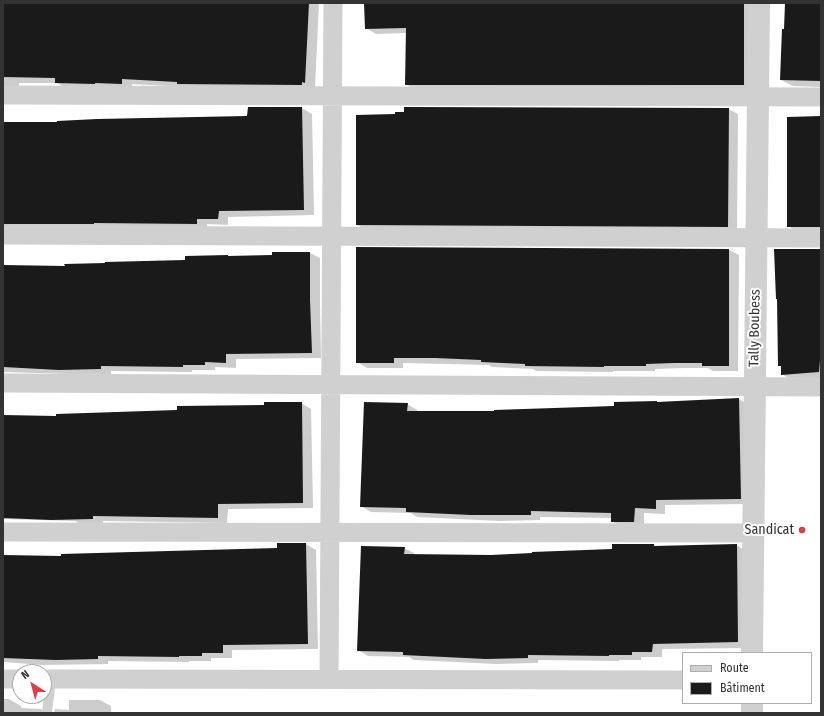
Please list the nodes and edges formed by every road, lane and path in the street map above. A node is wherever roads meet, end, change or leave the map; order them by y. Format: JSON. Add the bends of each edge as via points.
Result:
{"nodes":[{"id":1,"x":332,"y":3,"type":"edge"},
{"id":2,"x":759,"y":3,"type":"edge"},
{"id":3,"x":3,"y":95,"type":"edge"},
{"id":4,"x":332,"y":96,"type":"junction"},
{"id":5,"x":758,"y":97,"type":"junction"},
{"id":6,"x":821,"y":97,"type":"edge"},
{"id":7,"x":3,"y":235,"type":"edge"},
{"id":8,"x":331,"y":236,"type":"junction"},
{"id":9,"x":756,"y":238,"type":"junction"},
{"id":10,"x":821,"y":238,"type":"edge"},
{"id":11,"x":3,"y":383,"type":"edge"},
{"id":12,"x":331,"y":385,"type":"junction"},
{"id":13,"x":755,"y":387,"type":"junction"},
{"id":14,"x":821,"y":387,"type":"edge"},
{"id":15,"x":3,"y":532,"type":"edge"},
{"id":16,"x":330,"y":533,"type":"junction"},
{"id":17,"x":754,"y":533,"type":"junction"},
{"id":18,"x":752,"y":652,"type":"edge"},
{"id":19,"x":52,"y":679,"type":"edge"},
{"id":20,"x":329,"y":679,"type":"junction"},
{"id":21,"x":682,"y":680,"type":"edge"}],
"edges":[{"from":1,"to":4,"type":"street"},
{"from":2,"to":5,"type":"street","name":"Tally Boubess"},
{"from":3,"to":4,"type":"street"},
{"from":4,"to":5,"type":"street"},
{"from":4,"to":8,"type":"street"},
{"from":5,"to":6,"type":"street"},
{"from":5,"to":9,"type":"street","name":"Tally Boubess"},
{"from":7,"to":8,"type":"street"},
{"from":8,"to":9,"type":"street"},
{"from":8,"to":12,"type":"street"},
{"from":9,"to":10,"type":"street"},
{"from":9,"to":13,"type":"street","name":"Tally Boubess"},
{"from":11,"to":12,"type":"street"},
{"from":12,"to":13,"type":"street"},
{"from":12,"to":16,"type":"street"},
{"from":13,"to":14,"type":"street"},
{"from":13,"to":17,"type":"street","name":"Tally Boubess"},
{"from":15,"to":16,"type":"street"},
{"from":16,"to":17,"type":"street"},
{"from":16,"to":20,"type":"street"},
{"from":17,"to":18,"type":"street","name":"Tally Boubess"},
{"from":19,"to":20,"type":"street"},
{"from":20,"to":21,"type":"street"}]}
